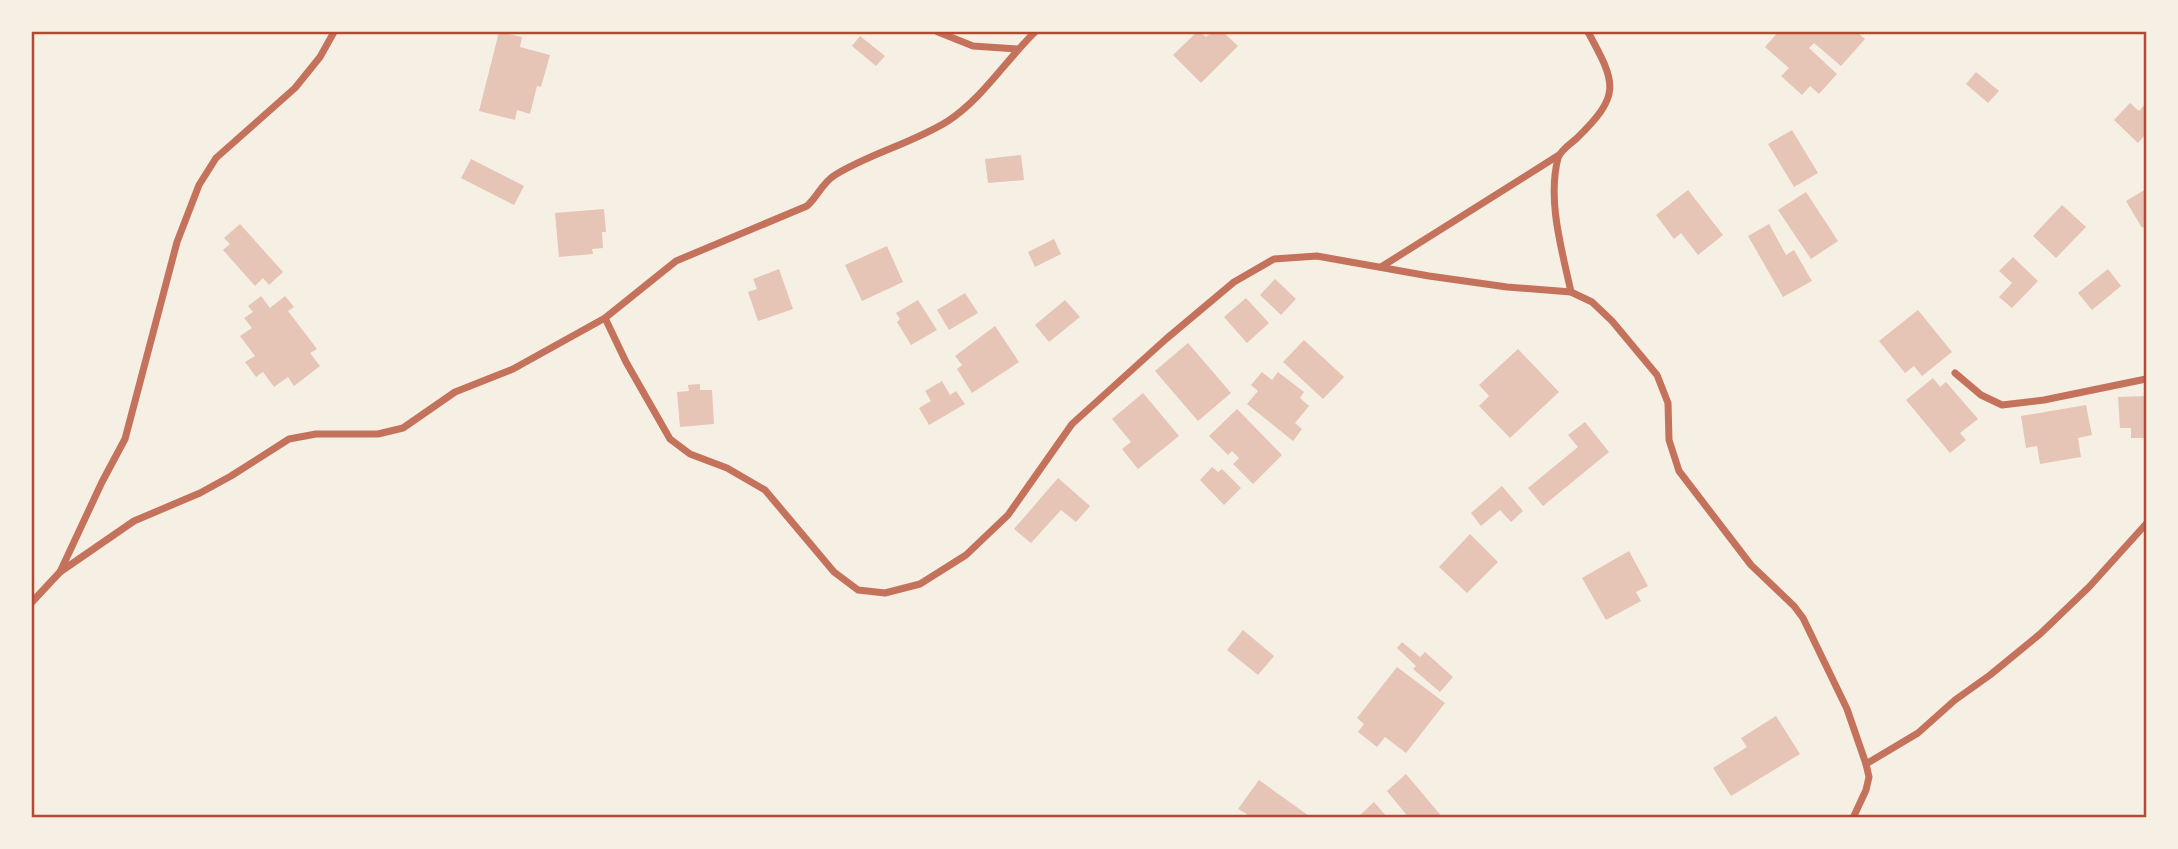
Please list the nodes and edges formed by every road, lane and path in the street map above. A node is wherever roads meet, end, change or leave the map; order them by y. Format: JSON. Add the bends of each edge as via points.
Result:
{"nodes":[{"id":1,"x":334,"y":32,"type":"edge"},
{"id":2,"x":938,"y":32,"type":"edge"},
{"id":3,"x":1035,"y":32,"type":"edge"},
{"id":4,"x":1588,"y":32,"type":"edge"},
{"id":5,"x":1017,"y":49,"type":"junction"},
{"id":6,"x":1559,"y":155,"type":"junction"},
{"id":7,"x":1380,"y":268,"type":"junction"},
{"id":8,"x":1571,"y":292,"type":"junction"},
{"id":9,"x":605,"y":318,"type":"junction"},
{"id":10,"x":1955,"y":373,"type":"dead end"},
{"id":11,"x":2147,"y":379,"type":"edge"},
{"id":12,"x":2147,"y":524,"type":"edge"},
{"id":13,"x":60,"y":572,"type":"junction"},
{"id":14,"x":32,"y":602,"type":"edge"},
{"id":15,"x":1866,"y":764,"type":"junction"},
{"id":16,"x":1853,"y":817,"type":"edge"}],
"edges":[{"from":1,"to":13,"type":"street","via":[[295,88],[216,158],[199,186],[177,242],[125,439]]},
{"from":2,"to":5,"type":"street","via":[[973,46]]},
{"from":3,"to":5,"type":"street"},
{"from":4,"to":6,"type":"street","via":[[1611,83],[1608,102]]},
{"from":5,"to":9,"type":"street","via":[[982,92],[949,120],[834,176],[815,199],[794,213],[676,261]]},
{"from":6,"to":7,"type":"street"},
{"from":6,"to":8,"type":"street","via":[[1554,192]]},
{"from":7,"to":8,"type":"street"},
{"from":7,"to":9,"type":"street","via":[[1296,256],[1274,259],[1234,282],[1072,424],[1008,515],[966,555],[920,584],[884,593],[858,590],[834,572],[765,490],[690,454],[670,439]]},
{"from":8,"to":15,"type":"street","via":[[1592,302],[1612,321],[1657,375],[1668,402],[1669,440],[1679,471],[1751,565],[1803,618],[1847,709]]},
{"from":9,"to":13,"type":"street","via":[[513,369],[455,392],[403,428],[378,434],[316,433],[289,439],[200,493],[134,521]]},
{"from":10,"to":11,"type":"street","via":[[1981,395],[2002,405]]},
{"from":12,"to":15,"type":"street","via":[[2040,634],[1918,733]]},
{"from":13,"to":14,"type":"street"},
{"from":15,"to":16,"type":"street","via":[[1866,790]]}]}
